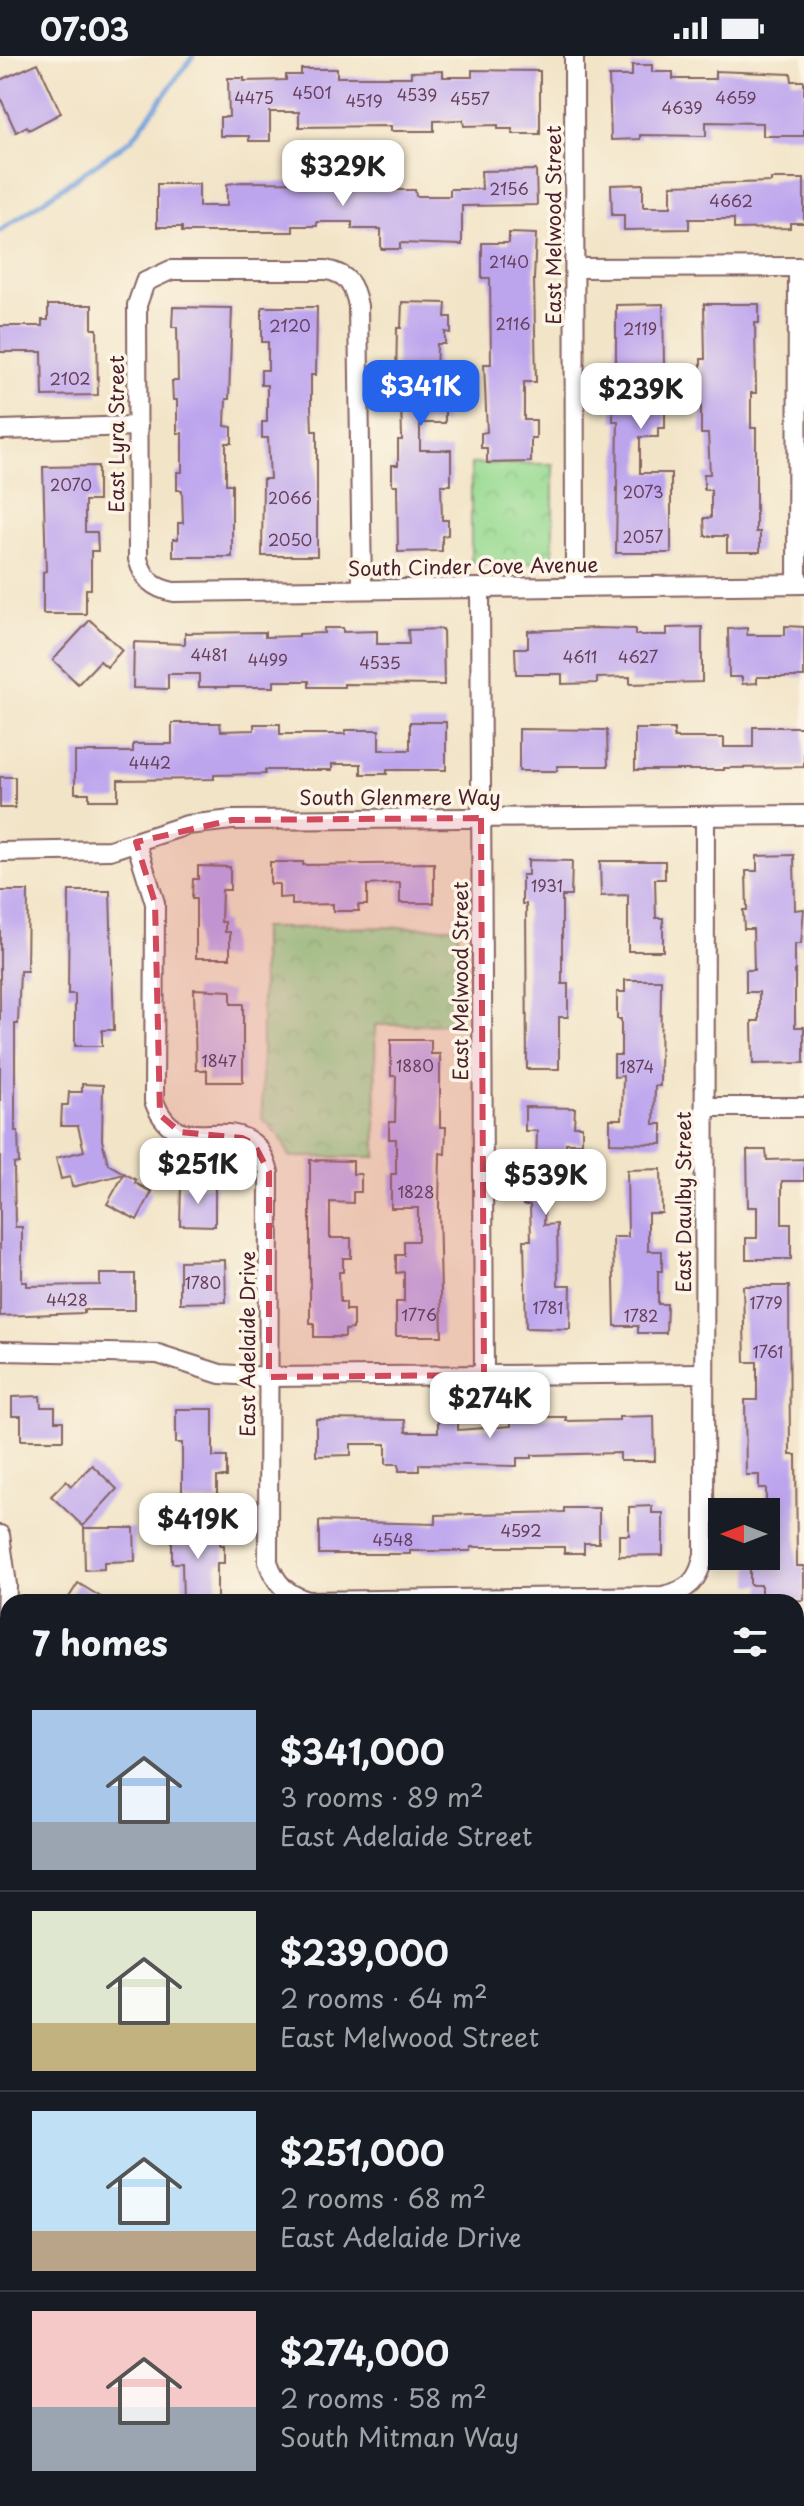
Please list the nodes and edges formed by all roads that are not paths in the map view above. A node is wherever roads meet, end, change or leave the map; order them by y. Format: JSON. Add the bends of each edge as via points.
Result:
{"nodes":[{"id":1,"x":574,"y":56,"type":"edge"},
{"id":2,"x":801,"y":267,"type":"edge"},
{"id":3,"x":575,"y":268,"type":"junction"},
{"id":4,"x":138,"y":426,"type":"junction"},
{"id":5,"x":0,"y":430,"type":"edge"},
{"id":6,"x":150,"y":584,"type":"joint"},
{"id":7,"x":801,"y":584,"type":"edge"},
{"id":8,"x":575,"y":587,"type":"junction"},
{"id":9,"x":480,"y":588,"type":"junction"},
{"id":10,"x":362,"y":589,"type":"junction"},
{"id":11,"x":804,"y":815,"type":"edge"},
{"id":12,"x":705,"y":817,"type":"junction"},
{"id":13,"x":481,"y":818,"type":"junction"},
{"id":14,"x":136,"y":842,"type":"junction"},
{"id":15,"x":0,"y":852,"type":"edge"},
{"id":16,"x":705,"y":1107,"type":"junction"},
{"id":17,"x":804,"y":1107,"type":"edge"},
{"id":18,"x":0,"y":1351,"type":"edge"},
{"id":19,"x":704,"y":1373,"type":"junction"},
{"id":20,"x":484,"y":1375,"type":"junction"},
{"id":21,"x":269,"y":1377,"type":"junction"},
{"id":22,"x":0,"y":1535,"type":"edge"},
{"id":23,"x":7,"y":1594,"type":"edge"},
{"id":24,"x":290,"y":1594,"type":"edge"},
{"id":25,"x":673,"y":1594,"type":"edge"}],
"edges":[{"from":1,"to":3,"type":"street","name":"East Melwood Street"},
{"from":2,"to":3,"type":"street"},
{"from":2,"to":7,"type":"street"},
{"from":3,"to":8,"type":"street","name":"East Melwood Street"},
{"from":4,"to":5,"type":"street"},
{"from":4,"to":6,"type":"street","name":"East Lyra Street","via":[[138,559]]},
{"from":4,"to":10,"type":"street","name":"East Lyra Street","via":[[137,305],[145,282],[171,270],[326,270],[348,279],[358,306]]},
{"from":6,"to":10,"type":"street","name":"South Cinder Cove Avenue","via":[[174,592]]},
{"from":7,"to":8,"type":"street","name":"South Cinder Cove Avenue"},
{"from":8,"to":9,"type":"street","name":"South Cinder Cove Avenue"},
{"from":9,"to":10,"type":"street","name":"South Cinder Cove Avenue"},
{"from":9,"to":13,"type":"street","name":"East Melwood Street"},
{"from":11,"to":12,"type":"street","name":"South Glenmere Way"},
{"from":12,"to":13,"type":"street","name":"South Glenmere Way"},
{"from":12,"to":16,"type":"street","name":"East Daulby Street"},
{"from":13,"to":14,"type":"street","name":"South Glenmere Way","via":[[232,820],[187,825]]},
{"from":13,"to":20,"type":"street","name":"East Melwood Street"},
{"from":14,"to":15,"type":"street","name":"South Glenmere Way","via":[[110,850]]},
{"from":14,"to":21,"type":"street","name":"East Adelaide Drive","via":[[155,903],[154,1101],[169,1126],[180,1132],[242,1138],[254,1144],[269,1172]]},
{"from":16,"to":17,"type":"street"},
{"from":16,"to":19,"type":"street","name":"East Daulby Street"},
{"from":18,"to":21,"type":"street","via":[[158,1354],[220,1374]]},
{"from":19,"to":20,"type":"street"},
{"from":19,"to":25,"type":"street","name":"East Daulby Street","via":[[704,1554],[693,1584]]},
{"from":20,"to":21,"type":"street"},
{"from":21,"to":24,"type":"street","name":"East Adelaide Drive","via":[[268,1562],[273,1577]]},
{"from":22,"to":23,"type":"street"}]}
